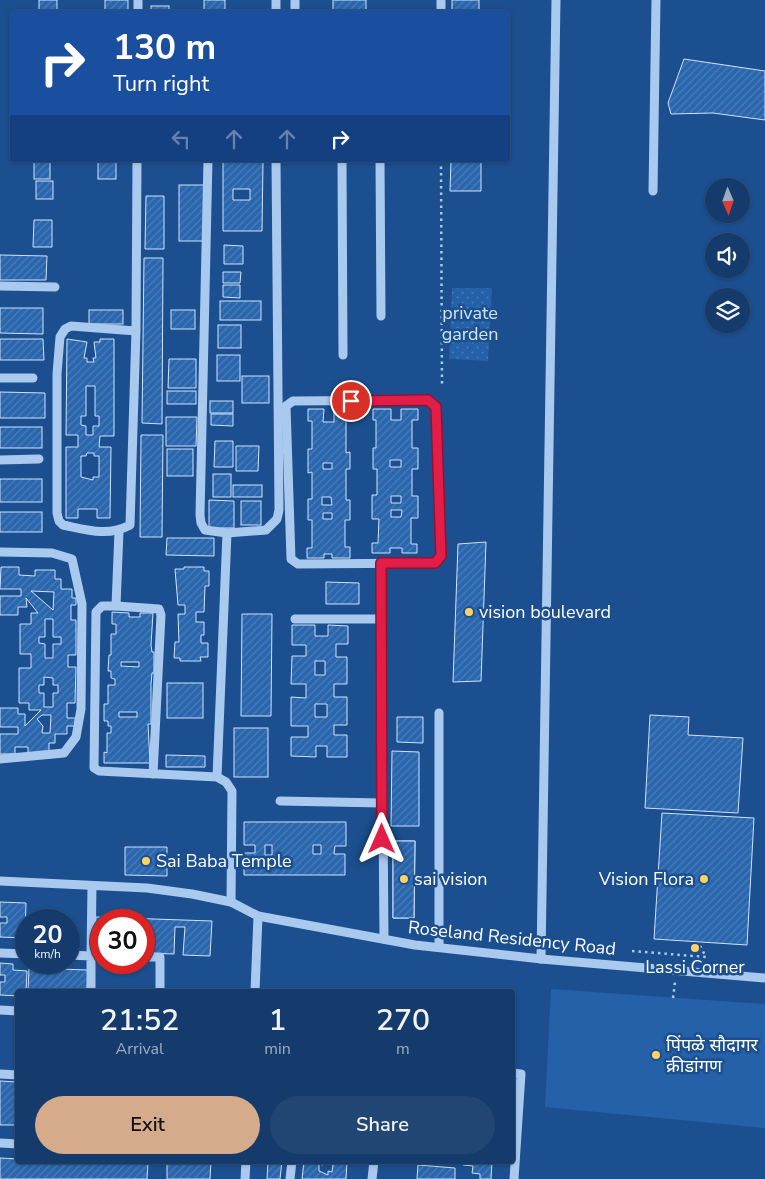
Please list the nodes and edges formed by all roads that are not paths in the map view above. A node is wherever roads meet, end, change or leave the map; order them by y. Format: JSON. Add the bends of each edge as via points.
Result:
{"nodes":[{"id":1,"x":556,"y":0,"type":"edge"},
{"id":2,"x":656,"y":0,"type":"edge"},
{"id":3,"x":137,"y":162,"type":"edge"},
{"id":4,"x":208,"y":162,"type":"edge"},
{"id":5,"x":276,"y":162,"type":"edge"},
{"id":6,"x":342,"y":162,"type":"edge"},
{"id":7,"x":380,"y":162,"type":"edge"},
{"id":8,"x":654,"y":191,"type":"dead end"},
{"id":9,"x":0,"y":286,"type":"edge"},
{"id":10,"x":55,"y":287,"type":"dead end"},
{"id":11,"x":381,"y":316,"type":"dead end"},
{"id":12,"x":136,"y":331,"type":"junction"},
{"id":13,"x":342,"y":355,"type":"dead end"},
{"id":14,"x":0,"y":378,"type":"edge"},
{"id":15,"x":33,"y":378,"type":"dead end"},
{"id":16,"x":0,"y":460,"type":"edge"},
{"id":17,"x":39,"y":460,"type":"dead end"},
{"id":18,"x":119,"y":531,"type":"junction"},
{"id":19,"x":227,"y":533,"type":"junction"},
{"id":20,"x":0,"y":552,"type":"edge"},
{"id":21,"x":381,"y":563,"type":"junction"},
{"id":22,"x":116,"y":606,"type":"junction"},
{"id":23,"x":295,"y":619,"type":"dead end"},
{"id":24,"x":381,"y":619,"type":"junction"},
{"id":25,"x":439,"y":713,"type":"dead end"},
{"id":26,"x":0,"y":759,"type":"edge"},
{"id":27,"x":153,"y":774,"type":"junction"},
{"id":28,"x":218,"y":777,"type":"junction"},
{"id":29,"x":280,"y":801,"type":"dead end"},
{"id":30,"x":382,"y":804,"type":"junction"},
{"id":31,"x":0,"y":881,"type":"edge"},
{"id":32,"x":92,"y":886,"type":"junction"},
{"id":33,"x":231,"y":902,"type":"junction"},
{"id":34,"x":92,"y":909,"type":"edge"},
{"id":35,"x":258,"y":916,"type":"junction"},
{"id":36,"x":384,"y":939,"type":"junction"},
{"id":37,"x":439,"y":947,"type":"junction"},
{"id":38,"x":0,"y":953,"type":"edge"},
{"id":39,"x":15,"y":954,"type":"edge"},
{"id":40,"x":155,"y":957,"type":"edge"},
{"id":41,"x":541,"y":959,"type":"junction"},
{"id":42,"x":91,"y":974,"type":"edge"},
{"id":43,"x":765,"y":978,"type":"edge"},
{"id":44,"x":91,"y":989,"type":"edge"},
{"id":45,"x":160,"y":989,"type":"edge"},
{"id":46,"x":255,"y":989,"type":"edge"},
{"id":47,"x":0,"y":1010,"type":"edge"},
{"id":48,"x":15,"y":1011,"type":"edge"},
{"id":49,"x":515,"y":1073,"type":"edge"},
{"id":50,"x":0,"y":1074,"type":"edge"},
{"id":51,"x":15,"y":1074,"type":"edge"},
{"id":52,"x":515,"y":1132,"type":"edge"},
{"id":53,"x":0,"y":1143,"type":"edge"},
{"id":54,"x":15,"y":1144,"type":"edge"},
{"id":55,"x":246,"y":1164,"type":"edge"},
{"id":56,"x":292,"y":1164,"type":"edge"},
{"id":57,"x":374,"y":1164,"type":"edge"},
{"id":58,"x":514,"y":1164,"type":"edge"},
{"id":59,"x":245,"y":1179,"type":"edge"},
{"id":60,"x":290,"y":1179,"type":"edge"},
{"id":61,"x":372,"y":1179,"type":"edge"},
{"id":62,"x":514,"y":1179,"type":"edge"}],
"edges":[{"from":1,"to":41,"type":"street"},
{"from":2,"to":8,"type":"street"},
{"from":3,"to":12,"type":"street"},
{"from":4,"to":19,"type":"street","via":[[200,516],[205,530]]},
{"from":5,"to":19,"type":"street","via":[[279,510],[277,519],[266,530]]},
{"from":6,"to":13,"type":"street"},
{"from":7,"to":11,"type":"street"},
{"from":9,"to":10,"type":"street"},
{"from":12,"to":18,"type":"street","via":[[130,525]]},
{"from":12,"to":18,"type":"street","via":[[71,326],[65,328],[60,337],[57,374],[59,521],[63,526],[106,533]]},
{"from":14,"to":15,"type":"street"},
{"from":16,"to":17,"type":"street"},
{"from":18,"to":22,"type":"street"},
{"from":19,"to":28,"type":"street"},
{"from":20,"to":26,"type":"street","via":[[52,553],[72,559],[82,604],[81,709],[76,737],[64,753]]},
{"from":21,"to":21,"type":"street","via":[[435,563],[441,556],[436,407],[428,400],[293,401],[286,406],[291,559],[298,564]]},
{"from":21,"to":24,"type":"street"},
{"from":22,"to":27,"type":"street","via":[[159,609],[161,615]]},
{"from":22,"to":27,"type":"street","via":[[102,606],[96,612],[94,768]]},
{"from":23,"to":24,"type":"street"},
{"from":24,"to":30,"type":"street"},
{"from":25,"to":37,"type":"street"},
{"from":27,"to":28,"type":"street"},
{"from":28,"to":33,"type":"street","via":[[232,791]]},
{"from":29,"to":30,"type":"street"},
{"from":30,"to":36,"type":"street"},
{"from":31,"to":32,"type":"street","name":"Roseland Residency Road"},
{"from":32,"to":33,"type":"street","name":"Roseland Residency Road","via":[[147,888]]},
{"from":32,"to":34,"type":"street"},
{"from":33,"to":35,"type":"street","name":"Roseland Residency Road"},
{"from":35,"to":36,"type":"street","name":"Roseland Residency Road"},
{"from":35,"to":46,"type":"street"},
{"from":36,"to":37,"type":"street","name":"Roseland Residency Road"},
{"from":37,"to":41,"type":"street","name":"Roseland Residency Road"},
{"from":38,"to":39,"type":"street"},
{"from":40,"to":45,"type":"street","via":[[160,957]]},
{"from":41,"to":43,"type":"street","name":"Roseland Residency Road"},
{"from":42,"to":44,"type":"street"},
{"from":47,"to":48,"type":"street"},
{"from":49,"to":52,"type":"street","via":[[521,1074]]},
{"from":50,"to":51,"type":"street"},
{"from":53,"to":54,"type":"street"},
{"from":55,"to":59,"type":"street"},
{"from":56,"to":60,"type":"street"},
{"from":57,"to":61,"type":"street"},
{"from":58,"to":62,"type":"street"}]}
